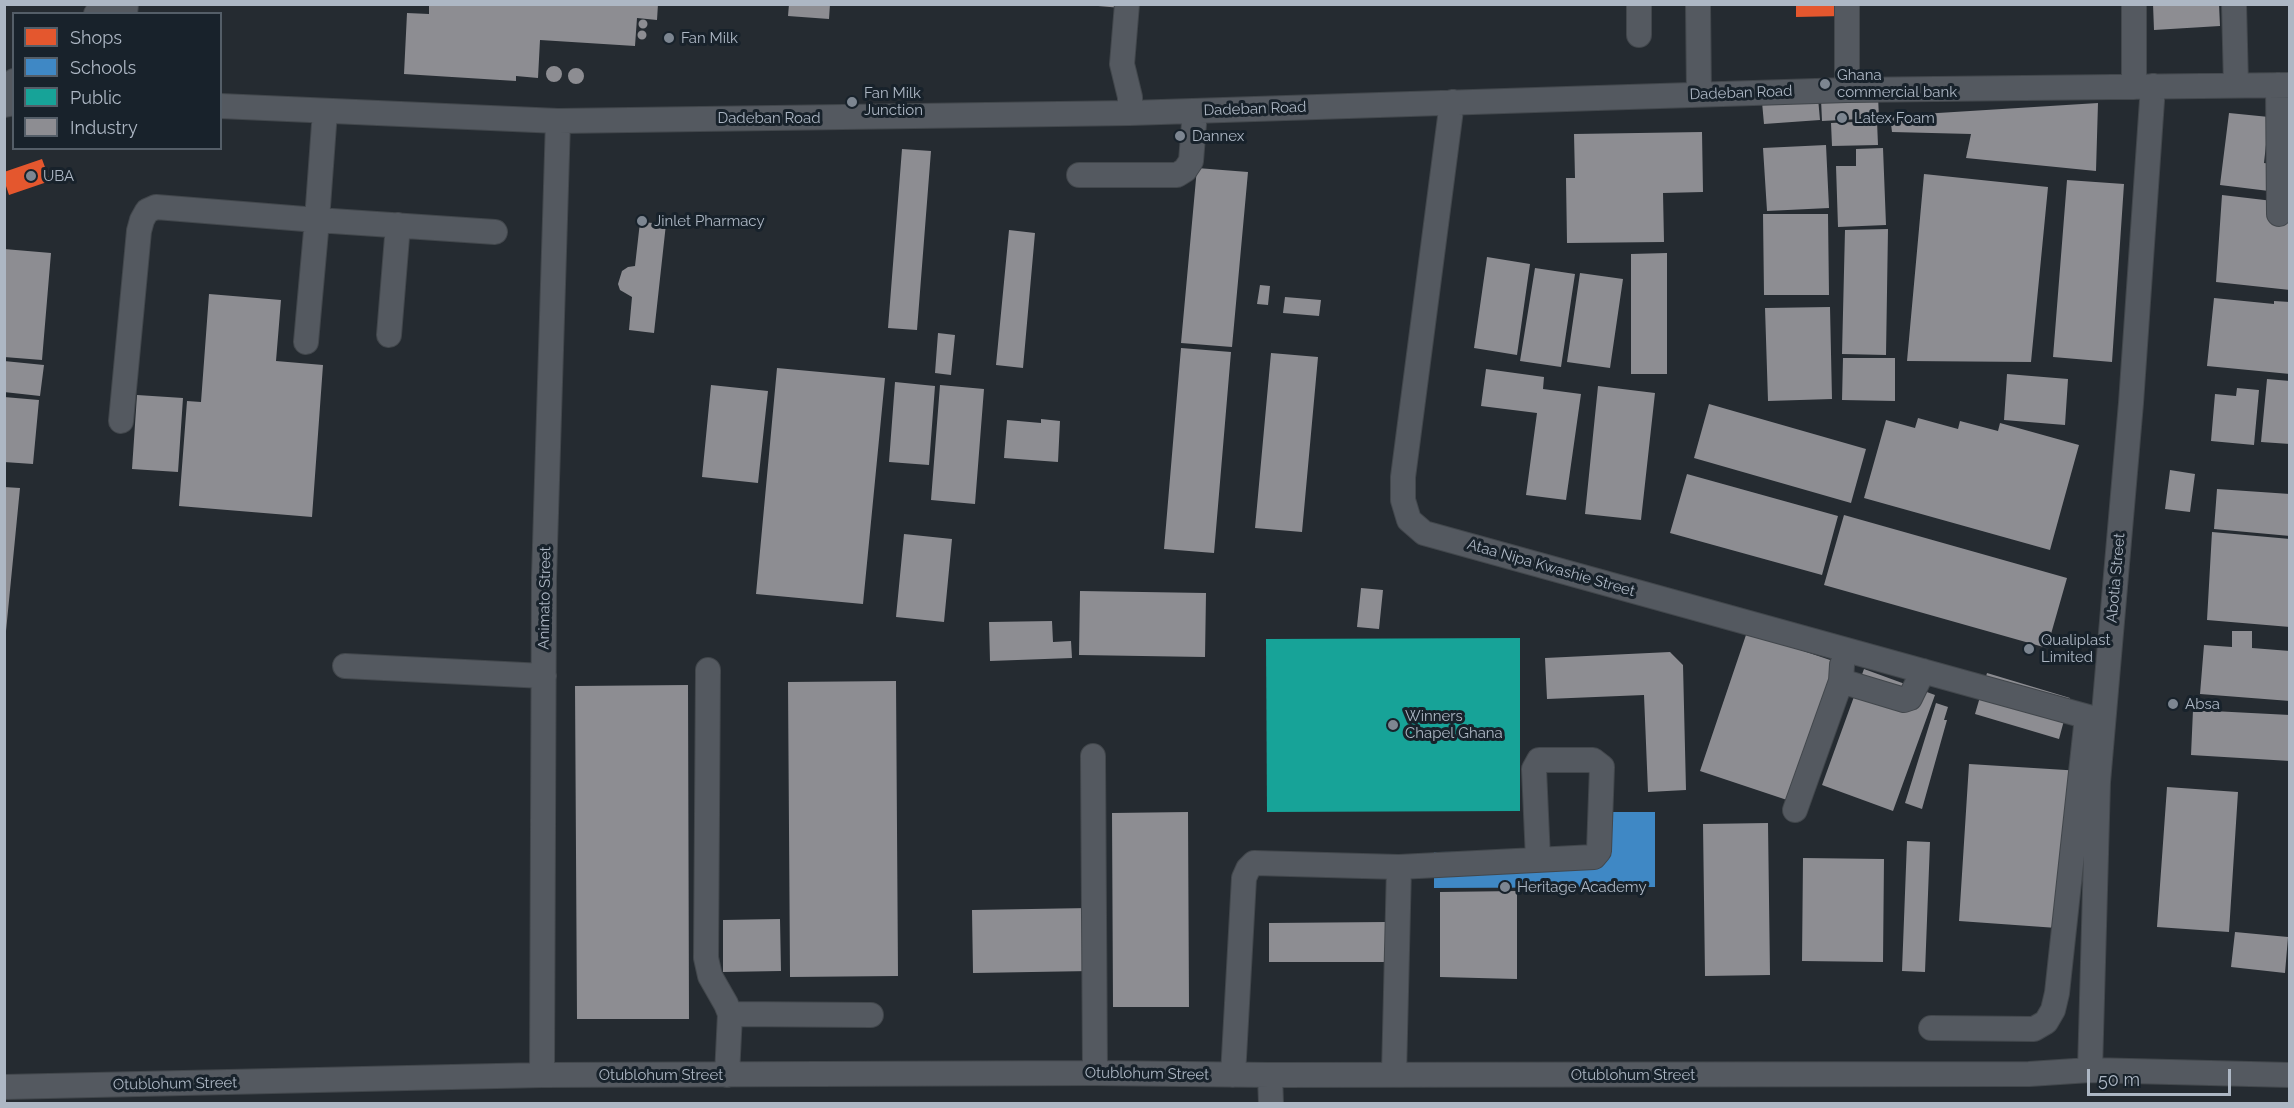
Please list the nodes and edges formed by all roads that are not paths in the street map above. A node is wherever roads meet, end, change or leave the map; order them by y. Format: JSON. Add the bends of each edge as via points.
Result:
{"nodes":[{"id":1,"x":1127,"y":4,"type":"edge"},
{"id":2,"x":1639,"y":4,"type":"edge"},
{"id":3,"x":1698,"y":4,"type":"edge"},
{"id":4,"x":1847,"y":4,"type":"edge"},
{"id":5,"x":2134,"y":4,"type":"edge"},
{"id":6,"x":2234,"y":4,"type":"edge"},
{"id":7,"x":1639,"y":35,"type":"dead end"},
{"id":8,"x":2236,"y":85,"type":"junction"},
{"id":9,"x":2284,"y":85,"type":"edge"},
{"id":10,"x":2143,"y":87,"type":"junction"},
{"id":11,"x":1847,"y":90,"type":"junction"},
{"id":12,"x":1699,"y":94,"type":"junction"},
{"id":13,"x":1452,"y":102,"type":"junction"},
{"id":14,"x":222,"y":106,"type":"edge"},
{"id":15,"x":325,"y":111,"type":"junction"},
{"id":16,"x":1195,"y":111,"type":"junction"},
{"id":17,"x":1130,"y":113,"type":"junction"},
{"id":18,"x":558,"y":122,"type":"junction"},
{"id":19,"x":1079,"y":175,"type":"dead end"},
{"id":20,"x":2279,"y":214,"type":"dead end"},
{"id":21,"x":316,"y":220,"type":"junction"},
{"id":22,"x":398,"y":225,"type":"junction"},
{"id":23,"x":495,"y":232,"type":"dead end"},
{"id":24,"x":389,"y":335,"type":"dead end"},
{"id":25,"x":306,"y":342,"type":"dead end"},
{"id":26,"x":121,"y":421,"type":"dead end"},
{"id":27,"x":1843,"y":649,"type":"junction"},
{"id":28,"x":345,"y":666,"type":"dead end"},
{"id":29,"x":708,"y":670,"type":"dead end"},
{"id":30,"x":1923,"y":671,"type":"junction"},
{"id":31,"x":544,"y":676,"type":"junction"},
{"id":32,"x":1841,"y":681,"type":"junction"},
{"id":33,"x":2095,"y":719,"type":"junction"},
{"id":34,"x":1093,"y":756,"type":"dead end"},
{"id":35,"x":1795,"y":810,"type":"dead end"},
{"id":36,"x":1538,"y":859,"type":"junction"},
{"id":37,"x":1399,"y":867,"type":"junction"},
{"id":38,"x":730,"y":1014,"type":"junction"},
{"id":39,"x":871,"y":1015,"type":"dead end"},
{"id":40,"x":1931,"y":1028,"type":"dead end"},
{"id":41,"x":2090,"y":1070,"type":"junction"},
{"id":42,"x":1095,"y":1073,"type":"junction"},
{"id":43,"x":542,"y":1075,"type":"junction"},
{"id":44,"x":727,"y":1075,"type":"junction"},
{"id":45,"x":1233,"y":1075,"type":"junction"},
{"id":46,"x":1270,"y":1075,"type":"junction"},
{"id":47,"x":1394,"y":1075,"type":"junction"},
{"id":48,"x":2289,"y":1075,"type":"edge"},
{"id":49,"x":4,"y":1088,"type":"edge"},
{"id":50,"x":1271,"y":1104,"type":"edge"}],
"edges":[{"from":1,"to":17,"type":"street","via":[[1122,64]]},
{"from":2,"to":7,"type":"street"},
{"from":3,"to":12,"type":"street"},
{"from":4,"to":11,"type":"street"},
{"from":5,"to":10,"type":"street","name":"Abotia Street"},
{"from":6,"to":8,"type":"street"},
{"from":8,"to":9,"type":"street","name":"Dadeban Road"},
{"from":8,"to":10,"type":"street","name":"Dadeban Road"},
{"from":9,"to":20,"type":"street"},
{"from":10,"to":11,"type":"street","name":"Dadeban Road"},
{"from":10,"to":33,"type":"street","name":"Abotia Street","via":[[2131,403]]},
{"from":11,"to":12,"type":"street","name":"Dadeban Road"},
{"from":12,"to":13,"type":"street","name":"Dadeban Road"},
{"from":13,"to":16,"type":"street","name":"Dadeban Road"},
{"from":13,"to":27,"type":"street","name":"Ataa Nipa Kwashie Street","via":[[1403,477],[1403,500],[1409,520],[1424,532]]},
{"from":14,"to":15,"type":"street","name":"Dadeban Road"},
{"from":15,"to":18,"type":"street","name":"Dadeban Road"},
{"from":15,"to":21,"type":"street"},
{"from":16,"to":17,"type":"street","name":"Dadeban Road"},
{"from":16,"to":19,"type":"street","via":[[1191,161],[1177,175]]},
{"from":17,"to":18,"type":"street","name":"Dadeban Road"},
{"from":18,"to":31,"type":"street","name":"Animato Street"},
{"from":21,"to":22,"type":"street"},
{"from":21,"to":25,"type":"street"},
{"from":21,"to":26,"type":"street","via":[[156,207],[147,211],[139,231]]},
{"from":22,"to":23,"type":"street"},
{"from":22,"to":24,"type":"street"},
{"from":27,"to":30,"type":"street","name":"Ataa Nipa Kwashie Street"},
{"from":27,"to":32,"type":"street"},
{"from":28,"to":31,"type":"street"},
{"from":29,"to":38,"type":"street","via":[[706,958],[710,976]]},
{"from":30,"to":32,"type":"street","via":[[1910,698],[1904,700]]},
{"from":30,"to":33,"type":"street","name":"Ataa Nipa Kwashie Street"},
{"from":31,"to":43,"type":"street","name":"Animato Street"},
{"from":32,"to":35,"type":"street"},
{"from":33,"to":40,"type":"street","via":[[2053,1010],[2046,1022],[2034,1029]]},
{"from":33,"to":41,"type":"street","name":"Abotia Street","via":[[2098,782]]},
{"from":34,"to":42,"type":"street"},
{"from":36,"to":36,"type":"street","via":[[1594,857],[1599,851],[1602,767],[1593,760],[1539,760],[1534,769]]},
{"from":36,"to":37,"type":"street"},
{"from":37,"to":45,"type":"street","via":[[1254,863],[1248,869],[1244,878]]},
{"from":37,"to":47,"type":"street"},
{"from":38,"to":39,"type":"street"},
{"from":38,"to":44,"type":"street"},
{"from":41,"to":47,"type":"street","name":"Otublohum Street","via":[[2029,1074]]},
{"from":41,"to":48,"type":"street","name":"Otublohum Street"},
{"from":42,"to":44,"type":"street","name":"Otublohum Street"},
{"from":42,"to":45,"type":"street","name":"Otublohum Street"},
{"from":43,"to":44,"type":"street","name":"Otublohum Street"},
{"from":43,"to":49,"type":"street","name":"Otublohum Street"},
{"from":45,"to":46,"type":"street","name":"Otublohum Street"},
{"from":46,"to":47,"type":"street","name":"Otublohum Street"},
{"from":46,"to":50,"type":"street"}]}
